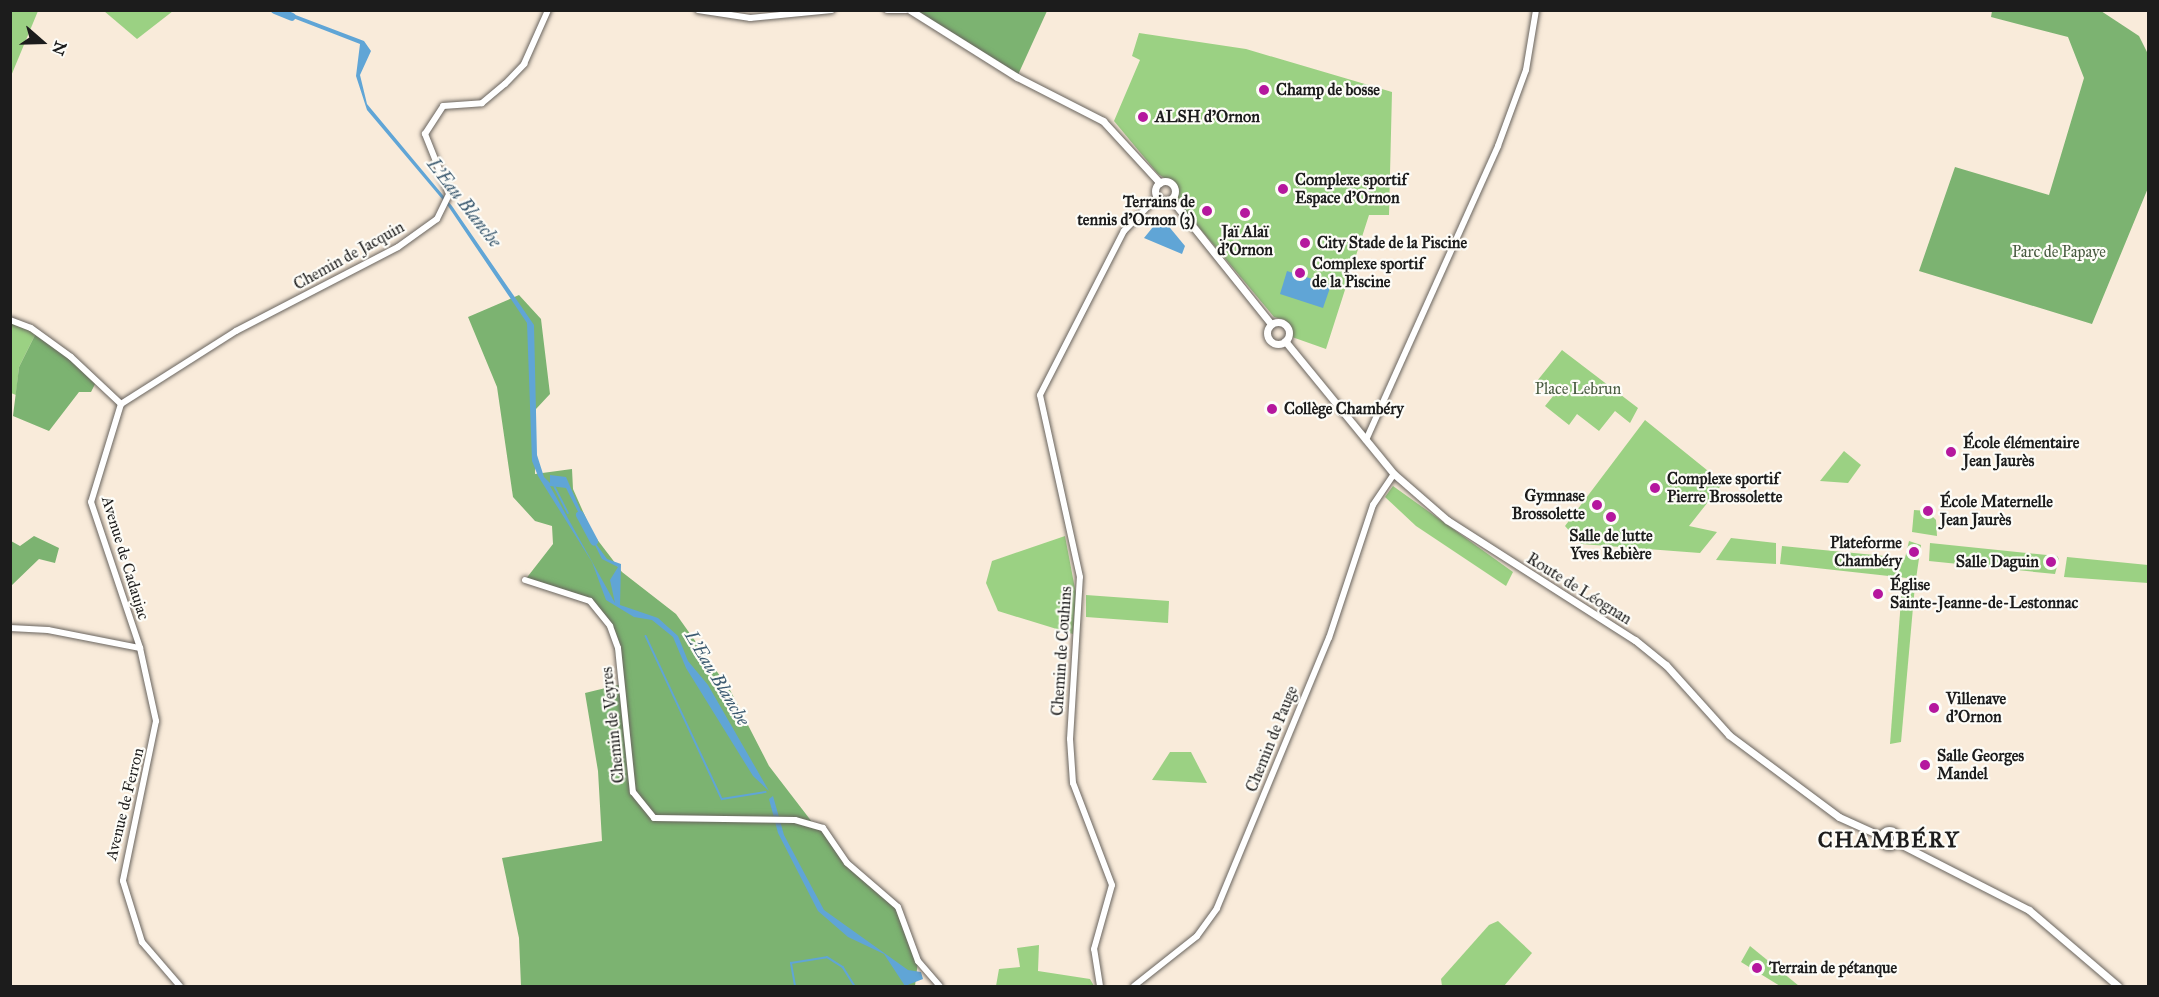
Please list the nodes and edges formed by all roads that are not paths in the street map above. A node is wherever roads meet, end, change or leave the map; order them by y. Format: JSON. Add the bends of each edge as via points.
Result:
{"nodes":[{"id":1,"x":548,"y":10,"type":"edge"},
{"id":2,"x":698,"y":10,"type":"edge"},
{"id":3,"x":832,"y":10,"type":"edge"},
{"id":4,"x":887,"y":10,"type":"edge"},
{"id":5,"x":908,"y":10,"type":"edge"},
{"id":6,"x":1536,"y":10,"type":"edge"},
{"id":7,"x":1160,"y":183,"type":"junction"},
{"id":8,"x":1157,"y":197,"type":"junction"},
{"id":9,"x":1171,"y":199,"type":"junction"},
{"id":10,"x":10,"y":320,"type":"edge"},
{"id":11,"x":1271,"y":324,"type":"junction"},
{"id":12,"x":1285,"y":341,"type":"junction"},
{"id":13,"x":121,"y":404,"type":"junction"},
{"id":14,"x":1366,"y":440,"type":"junction"},
{"id":15,"x":1394,"y":474,"type":"junction"},
{"id":16,"x":525,"y":580,"type":"dead end"},
{"id":17,"x":10,"y":628,"type":"edge"},
{"id":18,"x":140,"y":648,"type":"junction"},
{"id":19,"x":1881,"y":836,"type":"junction"},
{"id":20,"x":1896,"y":842,"type":"junction"},
{"id":21,"x":180,"y":987,"type":"edge"},
{"id":22,"x":940,"y":987,"type":"edge"},
{"id":23,"x":1100,"y":987,"type":"edge"},
{"id":24,"x":1134,"y":987,"type":"edge"},
{"id":25,"x":2118,"y":987,"type":"edge"}],
"edges":[{"from":1,"to":13,"type":"street","name":"Chemin de Jacquin","via":[[524,64],[490,99],[439,110],[424,140],[447,205],[398,247],[236,332]]},
{"from":2,"to":3,"type":"street","via":[[750,18]]},
{"from":4,"to":5,"type":"street"},
{"from":5,"to":7,"type":"main road","via":[[1017,77],[1103,121]]},
{"from":6,"to":14,"type":"street","via":[[1522,85]]},
{"from":7,"to":8,"type":"main road"},
{"from":7,"to":9,"type":"main road","via":[[1174,187]]},
{"from":8,"to":9,"type":"main road"},
{"from":8,"to":23,"type":"street","name":"Chemin de Couhins","via":[[1124,231],[1043,380],[1040,404],[1080,577],[1070,751],[1076,803],[1112,885],[1094,949]]},
{"from":9,"to":11,"type":"main road"},
{"from":10,"to":13,"type":"street","via":[[31,328],[71,357]]},
{"from":11,"to":12,"type":"main road","via":[[1287,327]]},
{"from":11,"to":12,"type":"main road","via":[[1269,339]]},
{"from":12,"to":14,"type":"main road","name":"Route de Léognan"},
{"from":13,"to":18,"type":"street","name":"Avenue de Cadaujac","via":[[90,497]]},
{"from":14,"to":15,"type":"main road","name":"Route de Léognan"},
{"from":15,"to":19,"type":"main road","name":"Route de Léognan","via":[[1467,535],[1641,644],[1729,735],[1832,812]]},
{"from":15,"to":24,"type":"street","name":"Chemin de Pauge","via":[[1373,505],[1329,638],[1217,908],[1197,936]]},
{"from":16,"to":22,"type":"street","name":"Chemin de Veyres","via":[[590,601],[610,626],[618,648],[633,792],[654,818],[779,820],[823,828],[847,863],[898,907],[918,961]]},
{"from":17,"to":18,"type":"street"},
{"from":18,"to":21,"type":"street","name":"Avenue de Ferron","via":[[156,721],[123,881],[142,942]]},
{"from":19,"to":20,"type":"main road","via":[[1886,846]]},
{"from":19,"to":20,"type":"main road","via":[[1893,831]]},
{"from":20,"to":25,"type":"main road","via":[[2029,910]]}]}
